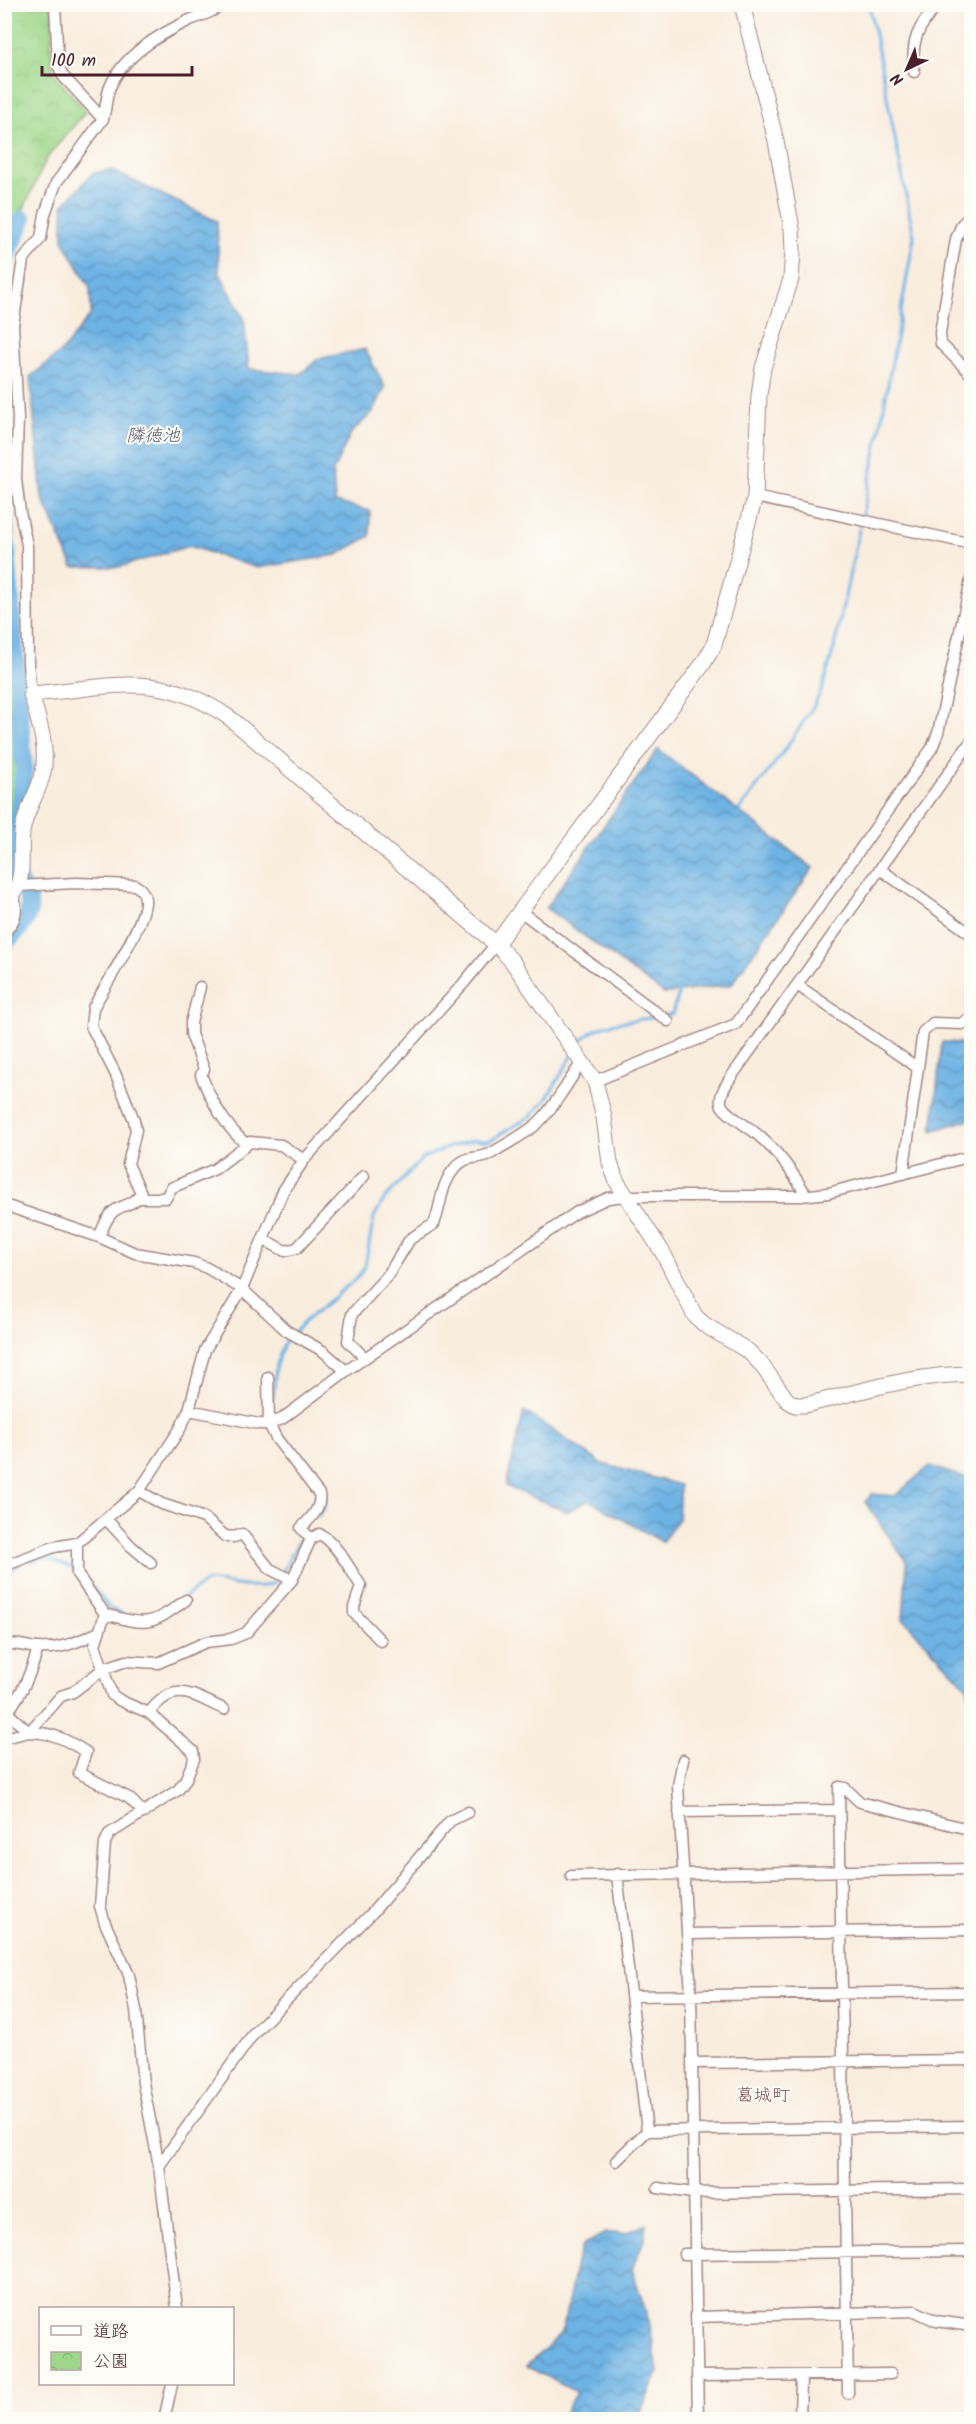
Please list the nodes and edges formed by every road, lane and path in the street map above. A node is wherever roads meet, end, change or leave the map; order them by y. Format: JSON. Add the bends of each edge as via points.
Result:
{"nodes":[{"id":1,"x":55,"y":4,"type":"edge"},
{"id":2,"x":223,"y":4,"type":"edge"},
{"id":3,"x":742,"y":4,"type":"edge"},
{"id":4,"x":939,"y":4,"type":"edge"},
{"id":5,"x":914,"y":72,"type":"dead end"},
{"id":6,"x":103,"y":119,"type":"junction"},
{"id":7,"x":972,"y":215,"type":"edge"},
{"id":8,"x":972,"y":375,"type":"edge"},
{"id":9,"x":755,"y":497,"type":"junction"},
{"id":10,"x":972,"y":544,"type":"edge"},
{"id":11,"x":972,"y":574,"type":"edge"},
{"id":12,"x":31,"y":694,"type":"junction"},
{"id":13,"x":972,"y":740,"type":"edge"},
{"id":14,"x":880,"y":869,"type":"junction"},
{"id":15,"x":13,"y":896,"type":"edge"},
{"id":16,"x":520,"y":911,"type":"junction"},
{"id":17,"x":4,"y":933,"type":"edge"},
{"id":18,"x":972,"y":935,"type":"edge"},
{"id":19,"x":496,"y":944,"type":"junction"},
{"id":20,"x":796,"y":985,"type":"junction"},
{"id":21,"x":201,"y":987,"type":"dead end"},
{"id":22,"x":972,"y":1016,"type":"edge"},
{"id":23,"x":668,"y":1021,"type":"dead end"},
{"id":24,"x":582,"y":1062,"type":"junction"},
{"id":25,"x":918,"y":1068,"type":"junction"},
{"id":26,"x":595,"y":1081,"type":"junction"},
{"id":27,"x":246,"y":1144,"type":"junction"},
{"id":28,"x":972,"y":1156,"type":"edge"},
{"id":29,"x":304,"y":1160,"type":"junction"},
{"id":30,"x":903,"y":1174,"type":"junction"},
{"id":31,"x":364,"y":1176,"type":"dead end"},
{"id":32,"x":626,"y":1196,"type":"junction"},
{"id":33,"x":806,"y":1196,"type":"junction"},
{"id":34,"x":139,"y":1198,"type":"junction"},
{"id":35,"x":4,"y":1205,"type":"edge"},
{"id":36,"x":99,"y":1237,"type":"junction"},
{"id":37,"x":263,"y":1239,"type":"junction"},
{"id":38,"x":242,"y":1289,"type":"junction"},
{"id":39,"x":365,"y":1358,"type":"junction"},
{"id":40,"x":346,"y":1371,"type":"junction"},
{"id":41,"x":972,"y":1374,"type":"edge"},
{"id":42,"x":268,"y":1377,"type":"dead end"},
{"id":43,"x":189,"y":1410,"type":"junction"},
{"id":44,"x":269,"y":1424,"type":"junction"},
{"id":45,"x":139,"y":1491,"type":"junction"},
{"id":46,"x":106,"y":1519,"type":"junction"},
{"id":47,"x":311,"y":1539,"type":"junction"},
{"id":48,"x":77,"y":1543,"type":"junction"},
{"id":49,"x":151,"y":1563,"type":"dead end"},
{"id":50,"x":4,"y":1566,"type":"edge"},
{"id":51,"x":292,"y":1580,"type":"junction"},
{"id":52,"x":186,"y":1600,"type":"dead end"},
{"id":53,"x":105,"y":1614,"type":"junction"},
{"id":54,"x":99,"y":1632,"type":"junction"},
{"id":55,"x":381,"y":1641,"type":"dead end"},
{"id":56,"x":4,"y":1645,"type":"edge"},
{"id":57,"x":38,"y":1648,"type":"junction"},
{"id":58,"x":103,"y":1669,"type":"junction"},
{"id":59,"x":224,"y":1709,"type":"dead end"},
{"id":60,"x":6,"y":1712,"type":"edge"},
{"id":61,"x":149,"y":1713,"type":"junction"},
{"id":62,"x":29,"y":1732,"type":"junction"},
{"id":63,"x":4,"y":1738,"type":"edge"},
{"id":64,"x":683,"y":1760,"type":"dead end"},
{"id":65,"x":839,"y":1810,"type":"junction"},
{"id":66,"x":468,"y":1812,"type":"dead end"},
{"id":67,"x":679,"y":1812,"type":"junction"},
{"id":68,"x":144,"y":1813,"type":"junction"},
{"id":69,"x":972,"y":1830,"type":"edge"},
{"id":70,"x":972,"y":1869,"type":"edge"},
{"id":71,"x":840,"y":1871,"type":"junction"},
{"id":72,"x":617,"y":1874,"type":"junction"},
{"id":73,"x":683,"y":1875,"type":"junction"},
{"id":74,"x":571,"y":1876,"type":"dead end"},
{"id":75,"x":972,"y":1930,"type":"edge"},
{"id":76,"x":841,"y":1933,"type":"junction"},
{"id":77,"x":687,"y":1934,"type":"junction"},
{"id":78,"x":842,"y":1992,"type":"junction"},
{"id":79,"x":972,"y":1992,"type":"edge"},
{"id":80,"x":691,"y":1995,"type":"junction"},
{"id":81,"x":631,"y":1996,"type":"junction"},
{"id":82,"x":972,"y":2060,"type":"edge"},
{"id":83,"x":843,"y":2061,"type":"junction"},
{"id":84,"x":692,"y":2063,"type":"junction"},
{"id":85,"x":972,"y":2126,"type":"edge"},
{"id":86,"x":844,"y":2127,"type":"junction"},
{"id":87,"x":693,"y":2130,"type":"junction"},
{"id":88,"x":647,"y":2131,"type":"junction"},
{"id":89,"x":616,"y":2161,"type":"dead end"},
{"id":90,"x":159,"y":2166,"type":"junction"},
{"id":91,"x":658,"y":2188,"type":"dead end"},
{"id":92,"x":972,"y":2189,"type":"edge"},
{"id":93,"x":845,"y":2191,"type":"junction"},
{"id":94,"x":693,"y":2193,"type":"junction"},
{"id":95,"x":972,"y":2251,"type":"edge"},
{"id":96,"x":846,"y":2252,"type":"junction"},
{"id":97,"x":690,"y":2254,"type":"junction"},
{"id":98,"x":177,"y":2307,"type":"edge"},
{"id":99,"x":847,"y":2314,"type":"junction"},
{"id":100,"x":696,"y":2317,"type":"junction"},
{"id":101,"x":972,"y":2326,"type":"edge"},
{"id":102,"x":891,"y":2374,"type":"dead end"},
{"id":103,"x":848,"y":2375,"type":"junction"},
{"id":104,"x":697,"y":2376,"type":"junction"},
{"id":105,"x":801,"y":2376,"type":"junction"},
{"id":106,"x":172,"y":2385,"type":"edge"},
{"id":107,"x":848,"y":2393,"type":"dead end"},
{"id":108,"x":164,"y":2420,"type":"edge"},
{"id":109,"x":698,"y":2420,"type":"edge"},
{"id":110,"x":800,"y":2420,"type":"edge"}],
"edges":[{"from":1,"to":6,"type":"street","via":[[58,65],[63,76]]},
{"from":2,"to":6,"type":"street","via":[[138,51],[109,88]]},
{"from":3,"to":9,"type":"street","via":[[776,141],[793,252],[791,279],[763,368]]},
{"from":4,"to":5,"type":"street","via":[[917,34],[912,52]]},
{"from":6,"to":12,"type":"street","via":[[56,183],[45,214],[42,238],[23,261],[13,325],[18,418],[16,479],[27,545]]},
{"from":7,"to":8,"type":"street","via":[[956,239],[940,333],[941,344]]},
{"from":9,"to":10,"type":"street"},
{"from":9,"to":16,"type":"street","via":[[714,645]]},
{"from":11,"to":26,"type":"street","via":[[932,748],[736,1024]]},
{"from":12,"to":15,"type":"street","via":[[42,736],[43,772],[22,831],[22,873]]},
{"from":12,"to":19,"type":"street","via":[[136,683],[160,686],[208,703],[231,718]]},
{"from":13,"to":14,"type":"street"},
{"from":14,"to":18,"type":"street"},
{"from":14,"to":20,"type":"street"},
{"from":15,"to":17,"type":"street","via":[[18,912]]},
{"from":15,"to":34,"type":"street","via":[[76,883],[135,885],[146,897],[138,925],[91,1017],[91,1026],[134,1120],[128,1164],[141,1193]]},
{"from":16,"to":19,"type":"street"},
{"from":16,"to":23,"type":"street"},
{"from":19,"to":24,"type":"street"},
{"from":19,"to":29,"type":"street"},
{"from":20,"to":25,"type":"street"},
{"from":20,"to":33,"type":"street","via":[[729,1080],[721,1098],[723,1108],[779,1155]]},
{"from":21,"to":27,"type":"street","via":[[191,1034],[204,1069],[201,1075],[224,1120]]},
{"from":22,"to":25,"type":"street","via":[[962,1024],[933,1023],[923,1032]]},
{"from":24,"to":26,"type":"street"},
{"from":24,"to":39,"type":"street","via":[[538,1123],[486,1156],[469,1157],[444,1182],[434,1224],[410,1239],[391,1270],[352,1314],[348,1341]]},
{"from":25,"to":30,"type":"street"},
{"from":26,"to":32,"type":"street","via":[[610,1163]]},
{"from":27,"to":29,"type":"street","via":[[281,1145]]},
{"from":27,"to":34,"type":"street","via":[[215,1169],[171,1188],[166,1198]]},
{"from":28,"to":30,"type":"street"},
{"from":29,"to":37,"type":"street","via":[[283,1191]]},
{"from":30,"to":33,"type":"street"},
{"from":31,"to":37,"type":"street","via":[[297,1248],[285,1251]]},
{"from":32,"to":33,"type":"street"},
{"from":32,"to":39,"type":"street","via":[[608,1198],[577,1212]]},
{"from":32,"to":41,"type":"street","via":[[663,1253],[695,1316],[748,1351],[795,1405],[914,1379]]},
{"from":34,"to":36,"type":"street","via":[[109,1216]]},
{"from":35,"to":36,"type":"street"},
{"from":36,"to":38,"type":"street","via":[[135,1253],[201,1265]]},
{"from":37,"to":38,"type":"street"},
{"from":38,"to":40,"type":"street","via":[[287,1331],[323,1351]]},
{"from":38,"to":43,"type":"street","via":[[205,1350]]},
{"from":39,"to":40,"type":"street"},
{"from":40,"to":44,"type":"street","via":[[282,1419]]},
{"from":42,"to":44,"type":"street"},
{"from":43,"to":44,"type":"street","via":[[244,1423]]},
{"from":43,"to":45,"type":"street"},
{"from":44,"to":47,"type":"street","via":[[319,1494],[317,1508],[301,1528]]},
{"from":45,"to":46,"type":"street"},
{"from":45,"to":51,"type":"street","via":[[162,1504],[204,1518],[225,1536],[234,1538],[242,1534],[270,1569]]},
{"from":46,"to":48,"type":"street"},
{"from":46,"to":49,"type":"street"},
{"from":47,"to":51,"type":"street"},
{"from":47,"to":55,"type":"street","via":[[319,1534],[325,1536],[348,1567],[361,1586],[354,1613]]},
{"from":48,"to":50,"type":"street","via":[[54,1547]]},
{"from":48,"to":53,"type":"street","via":[[77,1574]]},
{"from":51,"to":58,"type":"street","via":[[246,1633],[206,1642],[158,1663],[126,1661]]},
{"from":52,"to":53,"type":"street","via":[[147,1623]]},
{"from":53,"to":54,"type":"street"},
{"from":54,"to":57,"type":"street","via":[[66,1647]]},
{"from":54,"to":58,"type":"street","via":[[95,1645]]},
{"from":56,"to":57,"type":"street"},
{"from":57,"to":60,"type":"street","via":[[30,1676]]},
{"from":58,"to":61,"type":"street","via":[[112,1695]]},
{"from":58,"to":62,"type":"street","via":[[73,1692],[61,1696]]},
{"from":59,"to":61,"type":"street","via":[[182,1691],[165,1696]]},
{"from":60,"to":62,"type":"street"},
{"from":61,"to":68,"type":"street","via":[[193,1751],[194,1759],[178,1791]]},
{"from":62,"to":63,"type":"street"},
{"from":62,"to":68,"type":"street","via":[[49,1733],[86,1752],[79,1773],[129,1798]]},
{"from":64,"to":67,"type":"street"},
{"from":65,"to":67,"type":"street"},
{"from":65,"to":69,"type":"street","via":[[839,1787],[860,1802]]},
{"from":65,"to":71,"type":"street"},
{"from":66,"to":90,"type":"street","via":[[450,1821],[372,1912],[254,2033]]},
{"from":67,"to":73,"type":"street"},
{"from":68,"to":90,"type":"street","via":[[109,1834],[100,1906],[129,1975],[143,2084]]},
{"from":70,"to":71,"type":"street"},
{"from":71,"to":73,"type":"street"},
{"from":71,"to":76,"type":"street"},
{"from":72,"to":73,"type":"street"},
{"from":72,"to":74,"type":"street"},
{"from":72,"to":81,"type":"street"},
{"from":73,"to":77,"type":"street"},
{"from":75,"to":76,"type":"street"},
{"from":76,"to":77,"type":"street"},
{"from":76,"to":78,"type":"street"},
{"from":77,"to":80,"type":"street"},
{"from":78,"to":79,"type":"street"},
{"from":78,"to":80,"type":"street"},
{"from":78,"to":83,"type":"street"},
{"from":80,"to":81,"type":"street"},
{"from":80,"to":84,"type":"street"},
{"from":81,"to":88,"type":"street"},
{"from":82,"to":83,"type":"street"},
{"from":83,"to":84,"type":"street"},
{"from":83,"to":86,"type":"street"},
{"from":84,"to":87,"type":"street"},
{"from":85,"to":86,"type":"street"},
{"from":86,"to":87,"type":"street"},
{"from":86,"to":93,"type":"street"},
{"from":87,"to":88,"type":"street"},
{"from":87,"to":94,"type":"street"},
{"from":88,"to":89,"type":"street"},
{"from":90,"to":98,"type":"street"},
{"from":91,"to":94,"type":"street"},
{"from":92,"to":93,"type":"street"},
{"from":93,"to":94,"type":"street"},
{"from":93,"to":96,"type":"street"},
{"from":94,"to":97,"type":"street"},
{"from":95,"to":96,"type":"street"},
{"from":96,"to":97,"type":"street"},
{"from":96,"to":99,"type":"street"},
{"from":97,"to":100,"type":"street"},
{"from":99,"to":100,"type":"street"},
{"from":99,"to":101,"type":"street","via":[[915,2311],[936,2321]]},
{"from":99,"to":103,"type":"street"},
{"from":100,"to":104,"type":"street"},
{"from":102,"to":103,"type":"street"},
{"from":103,"to":105,"type":"street"},
{"from":103,"to":107,"type":"street"},
{"from":104,"to":105,"type":"street"},
{"from":104,"to":109,"type":"street"},
{"from":105,"to":110,"type":"street"},
{"from":106,"to":108,"type":"street"}]}
